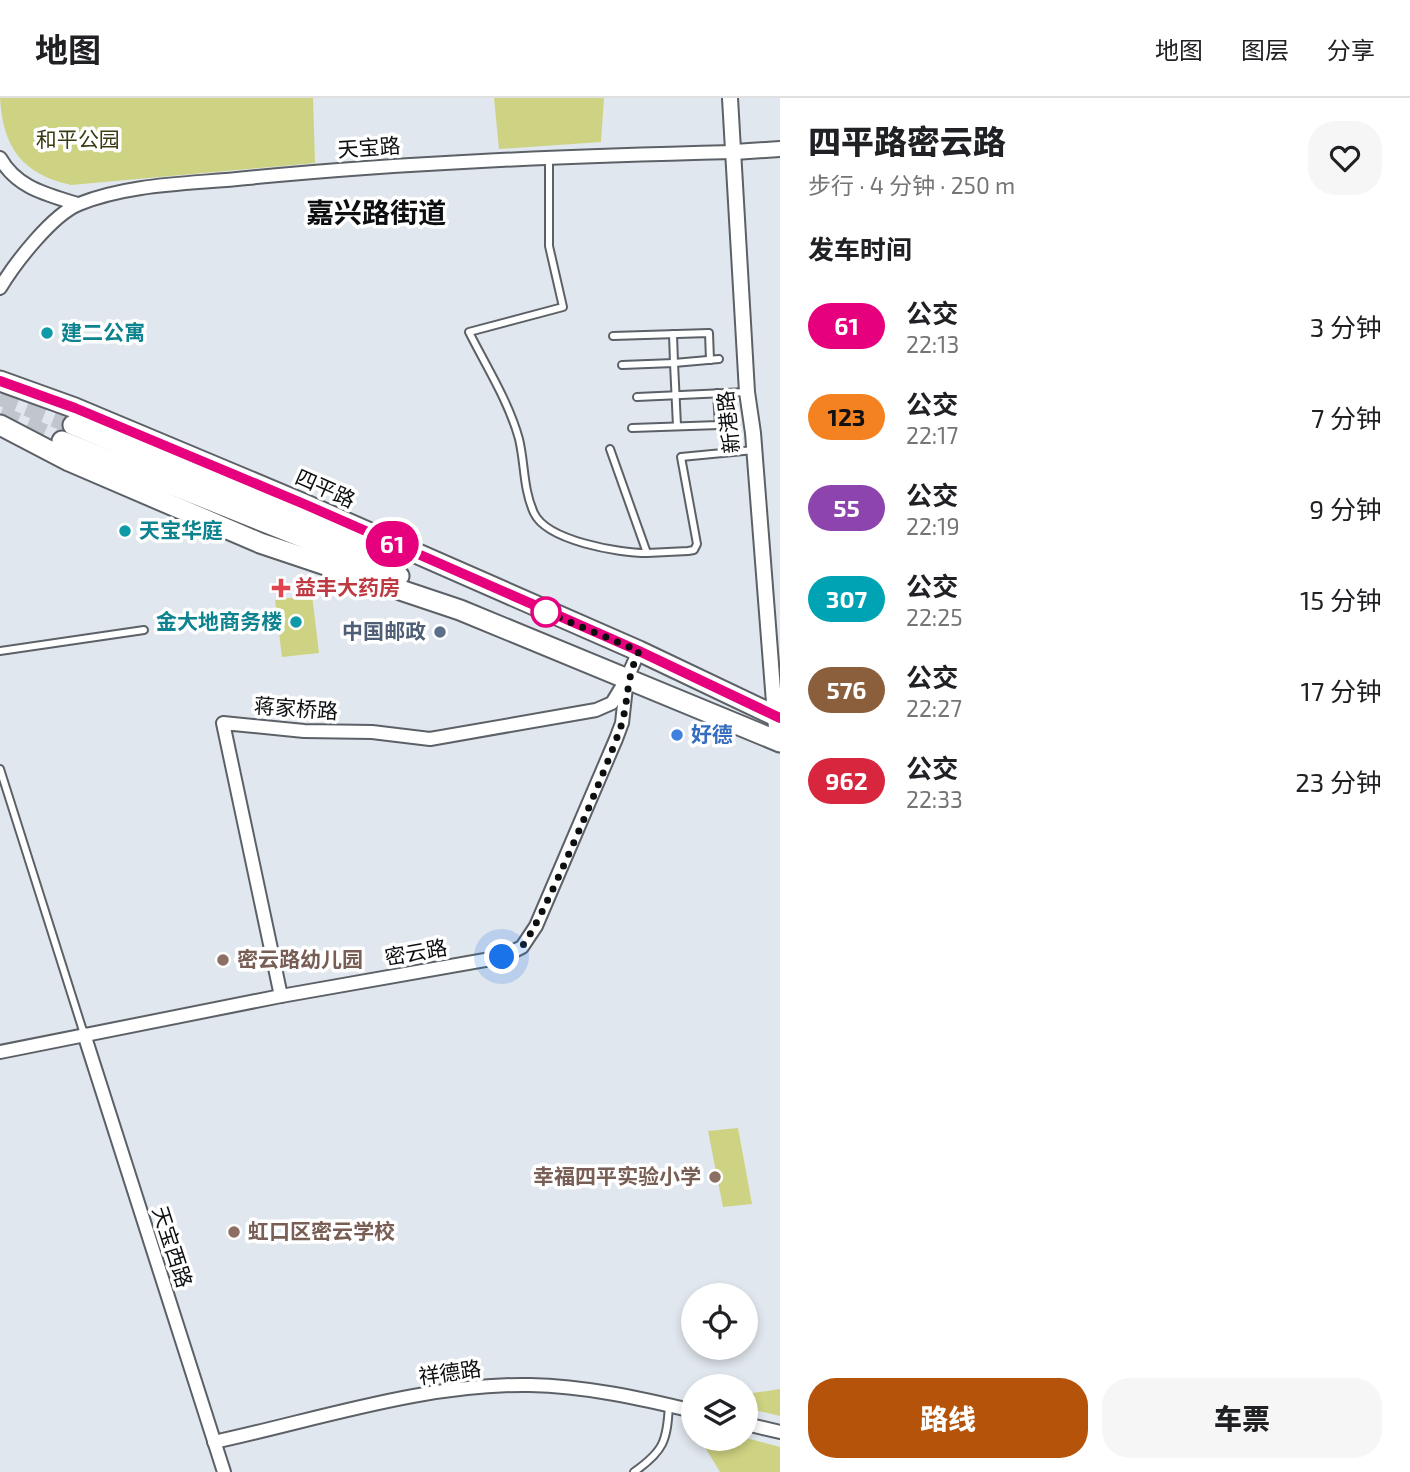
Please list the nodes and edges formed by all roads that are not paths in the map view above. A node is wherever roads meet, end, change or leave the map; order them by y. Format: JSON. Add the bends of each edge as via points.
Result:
{"nodes":[{"id":1,"x":730,"y":98,"type":"edge"},
{"id":2,"x":780,"y":149,"type":"edge"},
{"id":3,"x":734,"y":152,"type":"junction"},
{"id":4,"x":549,"y":157,"type":"junction"},
{"id":5,"x":0,"y":158,"type":"edge"},
{"id":6,"x":77,"y":204,"type":"junction"},
{"id":7,"x":0,"y":288,"type":"edge"},
{"id":8,"x":673,"y":334,"type":"junction"},
{"id":9,"x":613,"y":337,"type":"dead end"},
{"id":10,"x":719,"y":359,"type":"dead end"},
{"id":11,"x":710,"y":360,"type":"junction"},
{"id":12,"x":674,"y":363,"type":"junction"},
{"id":13,"x":622,"y":365,"type":"dead end"},
{"id":14,"x":0,"y":381,"type":"edge"},
{"id":15,"x":747,"y":392,"type":"junction"},
{"id":16,"x":717,"y":393,"type":"junction"},
{"id":17,"x":677,"y":396,"type":"junction"},
{"id":18,"x":637,"y":397,"type":"dead end"},
{"id":19,"x":0,"y":425,"type":"edge"},
{"id":20,"x":677,"y":426,"type":"junction"},
{"id":21,"x":632,"y":428,"type":"dead end"},
{"id":22,"x":610,"y":449,"type":"dead end"},
{"id":23,"x":754,"y":450,"type":"junction"},
{"id":24,"x":646,"y":553,"type":"junction"},
{"id":25,"x":465,"y":576,"type":"junction"},
{"id":26,"x":460,"y":610,"type":"junction"},
{"id":27,"x":144,"y":630,"type":"dead end"},
{"id":28,"x":0,"y":651,"type":"edge"},
{"id":29,"x":639,"y":651,"type":"junction"},
{"id":30,"x":627,"y":678,"type":"junction"},
{"id":31,"x":777,"y":690,"type":"edge"},
{"id":32,"x":778,"y":717,"type":"edge"},
{"id":33,"x":778,"y":742,"type":"edge"},
{"id":34,"x":0,"y":769,"type":"edge"},
{"id":35,"x":281,"y":996,"type":"junction"},
{"id":36,"x":84,"y":1034,"type":"junction"},
{"id":37,"x":0,"y":1052,"type":"edge"},
{"id":38,"x":669,"y":1405,"type":"junction"},
{"id":39,"x":681,"y":1408,"type":"edge"},
{"id":40,"x":758,"y":1427,"type":"edge"},
{"id":41,"x":780,"y":1432,"type":"edge"},
{"id":42,"x":214,"y":1442,"type":"junction"},
{"id":43,"x":224,"y":1472,"type":"edge"},
{"id":44,"x":634,"y":1472,"type":"edge"}],
"edges":[{"from":1,"to":3,"type":"street","name":"新港路"},
{"from":2,"to":3,"type":"street","name":"天宝路"},
{"from":3,"to":4,"type":"street","name":"天宝路"},
{"from":3,"to":15,"type":"street","name":"新港路"},
{"from":4,"to":6,"type":"street","name":"天宝路","via":[[296,173],[124,191]]},
{"from":4,"to":24,"type":"lane","via":[[549,246],[563,307],[469,332],[519,439],[523,476],[535,514],[547,525],[594,548]]},
{"from":5,"to":6,"type":"street","via":[[19,182],[34,191]]},
{"from":6,"to":7,"type":"street","name":"天宝路","via":[[47,230]]},
{"from":8,"to":9,"type":"lane"},
{"from":8,"to":11,"type":"lane","via":[[709,332]]},
{"from":8,"to":12,"type":"lane"},
{"from":10,"to":11,"type":"lane"},
{"from":11,"to":12,"type":"lane"},
{"from":12,"to":13,"type":"lane"},
{"from":12,"to":17,"type":"lane"},
{"from":14,"to":25,"type":"main road","name":"四平路","via":[[87,413]]},
{"from":15,"to":16,"type":"lane"},
{"from":15,"to":23,"type":"street","name":"新港路"},
{"from":16,"to":17,"type":"lane"},
{"from":16,"to":20,"type":"lane","via":[[719,425]]},
{"from":17,"to":18,"type":"lane"},
{"from":17,"to":20,"type":"lane"},
{"from":19,"to":26,"type":"main road","via":[[69,461],[260,543]]},
{"from":20,"to":21,"type":"lane"},
{"from":22,"to":24,"type":"lane"},
{"from":23,"to":24,"type":"lane","via":[[681,457],[694,550]]},
{"from":23,"to":31,"type":"street","name":"新港路"},
{"from":25,"to":26,"type":"main road","via":[[427,571],[68,433],[330,550],[374,565]]},
{"from":25,"to":29,"type":"main road","name":"四平路"},
{"from":26,"to":30,"type":"main road"},
{"from":27,"to":28,"type":"lane"},
{"from":29,"to":30,"type":"street","name":"密云路"},
{"from":29,"to":32,"type":"main road","name":"四平路"},
{"from":30,"to":33,"type":"main road"},
{"from":30,"to":35,"type":"street","name":"密云路","via":[[616,739],[522,947],[502,957]]},
{"from":30,"to":35,"type":"street","name":"蒋家桥路","via":[[612,703],[596,710],[430,739],[223,723]]},
{"from":31,"to":32,"type":"street","name":"新港路"},
{"from":32,"to":33,"type":"street","name":"新港路"},
{"from":34,"to":36,"type":"lane"},
{"from":35,"to":36,"type":"street","name":"密云路"},
{"from":36,"to":37,"type":"street","name":"密云路"},
{"from":36,"to":42,"type":"street","name":"天宝西路"},
{"from":38,"to":39,"type":"street","name":"祥德路"},
{"from":38,"to":42,"type":"street","name":"祥德路","via":[[574,1389],[490,1386],[419,1396]]},
{"from":38,"to":44,"type":"lane","via":[[662,1449]]},
{"from":40,"to":41,"type":"street"},
{"from":42,"to":43,"type":"street","name":"天宝西路"}]}
